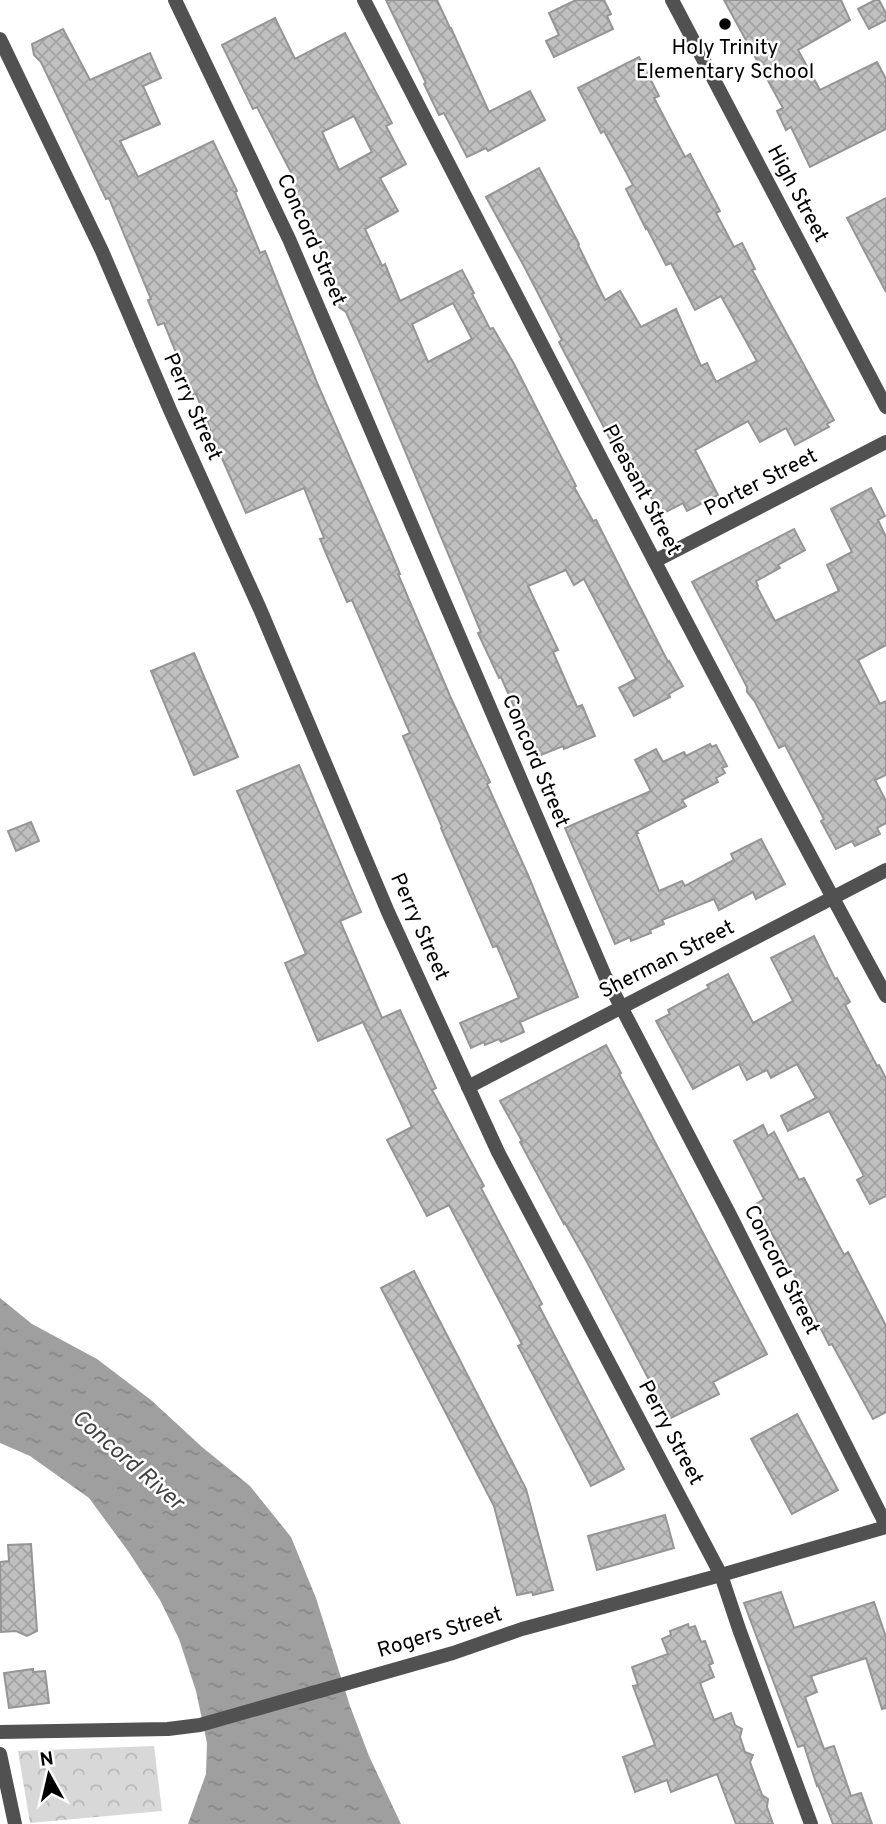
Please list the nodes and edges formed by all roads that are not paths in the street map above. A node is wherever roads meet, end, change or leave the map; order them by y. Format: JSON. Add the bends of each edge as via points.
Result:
{"nodes":[{"id":1,"x":175,"y":0,"type":"edge"},
{"id":2,"x":364,"y":0,"type":"edge"},
{"id":3,"x":672,"y":0,"type":"edge"},
{"id":4,"x":0,"y":39,"type":"edge"},
{"id":5,"x":886,"y":407,"type":"edge"},
{"id":6,"x":886,"y":442,"type":"edge"},
{"id":7,"x":654,"y":561,"type":"junction"},
{"id":8,"x":886,"y":870,"type":"edge"},
{"id":9,"x":833,"y":898,"type":"junction"},
{"id":10,"x":886,"y":996,"type":"edge"},
{"id":11,"x":621,"y":1007,"type":"junction"},
{"id":12,"x":468,"y":1087,"type":"junction"},
{"id":13,"x":886,"y":1526,"type":"edge"},
{"id":14,"x":721,"y":1574,"type":"junction"},
{"id":15,"x":0,"y":1732,"type":"edge"},
{"id":16,"x":0,"y":1754,"type":"edge"},
{"id":17,"x":15,"y":1824,"type":"edge"},
{"id":18,"x":811,"y":1824,"type":"edge"}],
"edges":[{"from":1,"to":11,"type":"street","name":"Concord Street","via":[[289,239]]},
{"from":2,"to":7,"type":"street","name":"Pleasant Street"},
{"from":3,"to":5,"type":"street","name":"High Street"},
{"from":4,"to":12,"type":"street","name":"Perry Street","via":[[102,251]]},
{"from":6,"to":7,"type":"street","name":"Porter Street"},
{"from":7,"to":9,"type":"street","name":"Pleasant Street"},
{"from":8,"to":9,"type":"street","name":"Sherman Street"},
{"from":9,"to":10,"type":"street","name":"Pleasant Street"},
{"from":9,"to":11,"type":"street","name":"Sherman Street"},
{"from":11,"to":12,"type":"street","name":"Sherman Street"},
{"from":11,"to":13,"type":"street","name":"Concord Street"},
{"from":12,"to":14,"type":"street","name":"Perry Street","via":[[498,1153]]},
{"from":13,"to":14,"type":"street","name":"Rogers Street"},
{"from":14,"to":15,"type":"street","name":"Rogers Street","via":[[200,1725]]},
{"from":14,"to":18,"type":"street","name":"Perry Street"},
{"from":16,"to":17,"type":"street"}]}
